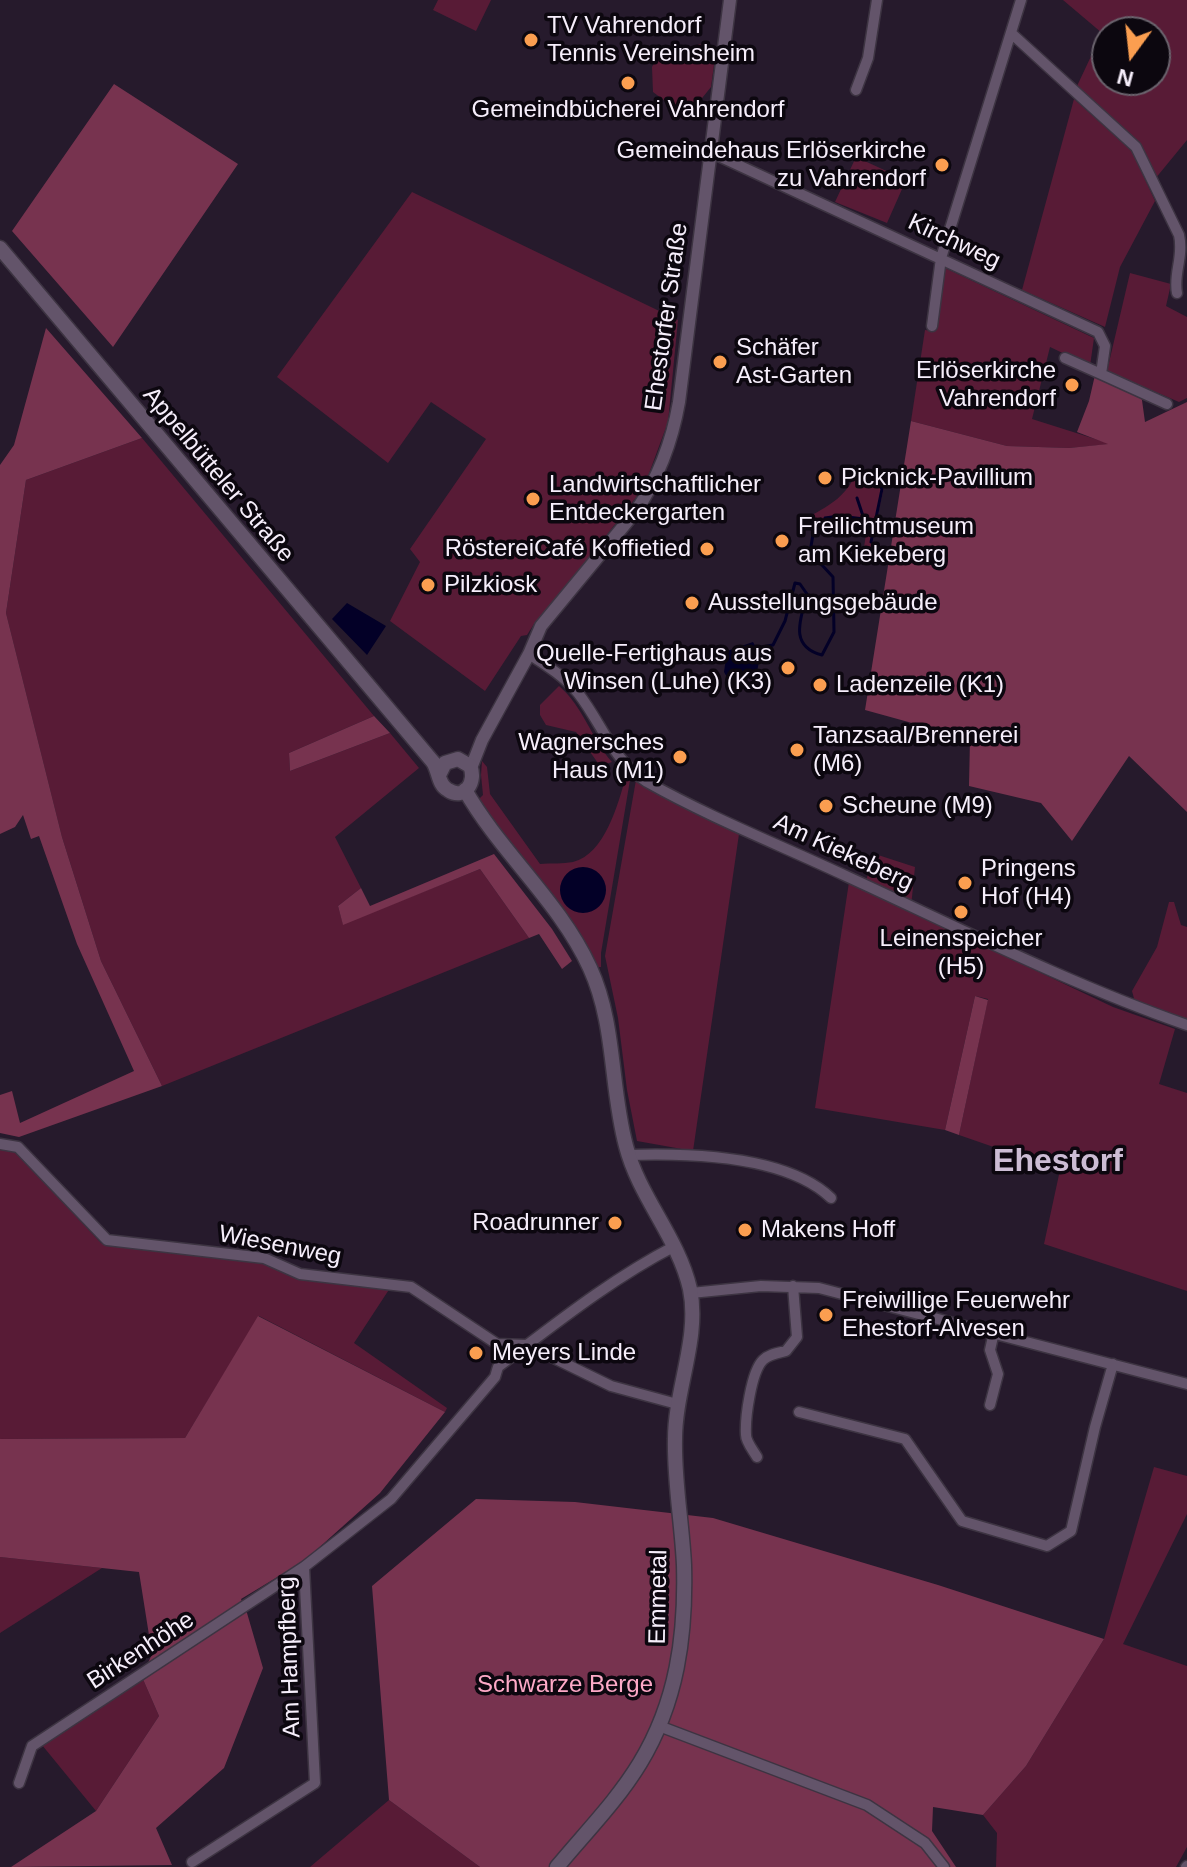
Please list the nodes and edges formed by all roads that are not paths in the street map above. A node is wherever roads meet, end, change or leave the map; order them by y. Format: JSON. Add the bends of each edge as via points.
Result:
{"nodes":[{"id":1,"x":730,"y":0,"type":"edge"},
{"id":2,"x":877,"y":0,"type":"edge"},
{"id":3,"x":1021,"y":0,"type":"edge"},
{"id":4,"x":1011,"y":33,"type":"junction"},
{"id":5,"x":856,"y":90,"type":"dead end"},
{"id":6,"x":710,"y":152,"type":"junction"},
{"id":7,"x":0,"y":248,"type":"edge"},
{"id":8,"x":941,"y":258,"type":"junction"},
{"id":9,"x":1177,"y":293,"type":"dead end"},
{"id":10,"x":932,"y":326,"type":"dead end"},
{"id":11,"x":1065,"y":358,"type":"dead end"},
{"id":12,"x":1101,"y":374,"type":"junction"},
{"id":13,"x":1167,"y":404,"type":"dead end"},
{"id":14,"x":529,"y":654,"type":"junction"},
{"id":15,"x":404,"y":730,"type":"junction"},
{"id":16,"x":482,"y":740,"type":"junction"},
{"id":17,"x":455,"y":759,"type":"junction"},
{"id":18,"x":471,"y":768,"type":"junction"},
{"id":19,"x":439,"y":775,"type":"junction"},
{"id":20,"x":465,"y":790,"type":"junction"},
{"id":21,"x":1187,"y":1025,"type":"edge"},
{"id":22,"x":0,"y":1144,"type":"edge"},
{"id":23,"x":628,"y":1155,"type":"junction"},
{"id":24,"x":831,"y":1198,"type":"dead end"},
{"id":25,"x":675,"y":1246,"type":"junction"},
{"id":26,"x":793,"y":1286,"type":"junction"},
{"id":27,"x":691,"y":1293,"type":"junction"},
{"id":28,"x":994,"y":1332,"type":"junction"},
{"id":29,"x":527,"y":1345,"type":"junction"},
{"id":30,"x":1113,"y":1364,"type":"junction"},
{"id":31,"x":1187,"y":1384,"type":"edge"},
{"id":32,"x":677,"y":1404,"type":"junction"},
{"id":33,"x":990,"y":1405,"type":"dead end"},
{"id":34,"x":799,"y":1412,"type":"dead end"},
{"id":35,"x":757,"y":1457,"type":"dead end"},
{"id":36,"x":304,"y":1567,"type":"junction"},
{"id":37,"x":659,"y":1726,"type":"junction"},
{"id":38,"x":19,"y":1783,"type":"dead end"},
{"id":39,"x":192,"y":1862,"type":"dead end"},
{"id":40,"x":557,"y":1867,"type":"edge"},
{"id":41,"x":944,"y":1867,"type":"edge"}],
"edges":[{"from":1,"to":6,"type":"street","name":"Ehestorfer Straße"},
{"from":2,"to":5,"type":"street","via":[[868,58]]},
{"from":3,"to":4,"type":"street"},
{"from":4,"to":8,"type":"street"},
{"from":4,"to":9,"type":"street","via":[[1136,147],[1179,235]]},
{"from":6,"to":8,"type":"street","name":"Kirchweg"},
{"from":6,"to":14,"type":"street","name":"Ehestorfer Straße","via":[[679,402],[666,455],[636,511],[541,626]]},
{"from":7,"to":15,"type":"main road","name":"Appelbütteler Straße"},
{"from":8,"to":10,"type":"street"},
{"from":8,"to":12,"type":"street","name":"Kirchweg","via":[[1098,332],[1105,346]]},
{"from":11,"to":12,"type":"street"},
{"from":12,"to":13,"type":"street"},
{"from":14,"to":16,"type":"street","name":"Ehestorfer Straße"},
{"from":14,"to":21,"type":"street","name":"Am Kiekeberg","via":[[578,693],[616,755],[647,782],[1043,967]]},
{"from":15,"to":17,"type":"main road","name":"Appelbütteler Straße","via":[[439,756]]},
{"from":15,"to":19,"type":"main road","name":"Appelbütteler Straße"},
{"from":16,"to":17,"type":"street","name":"Ehestorfer Straße"},
{"from":16,"to":18,"type":"street","name":"Ehestorfer Straße"},
{"from":17,"to":18,"type":"main road"},
{"from":17,"to":19,"type":"main road","via":[[442,766]]},
{"from":18,"to":20,"type":"main road","via":[[473,780]]},
{"from":19,"to":20,"type":"main road","via":[[447,790]]},
{"from":20,"to":23,"type":"main road","via":[[557,913],[590,968],[608,1026]]},
{"from":22,"to":29,"type":"street","name":"Wiesenweg","via":[[18,1147],[107,1240],[264,1258],[300,1274],[411,1287],[497,1344]]},
{"from":23,"to":24,"type":"street","via":[[752,1163],[803,1177]]},
{"from":23,"to":25,"type":"main road"},
{"from":25,"to":27,"type":"main road"},
{"from":25,"to":29,"type":"street","name":"Am Hampfberg","via":[[628,1272]]},
{"from":26,"to":27,"type":"street"},
{"from":26,"to":28,"type":"street"},
{"from":26,"to":35,"type":"street","via":[[797,1337],[786,1351],[763,1360],[750,1399],[746,1437]]},
{"from":27,"to":32,"type":"main road","name":"Emmetal","via":[[689,1347]]},
{"from":28,"to":30,"type":"street"},
{"from":28,"to":33,"type":"street","via":[[990,1350],[998,1374]]},
{"from":29,"to":32,"type":"street","name":"Wiesenweg","via":[[611,1386]]},
{"from":29,"to":36,"type":"street","name":"Am Hampfberg","via":[[498,1367],[391,1499]]},
{"from":30,"to":31,"type":"street"},
{"from":30,"to":34,"type":"street","via":[[1071,1531],[1047,1546],[962,1521],[905,1439]]},
{"from":32,"to":37,"type":"main road","name":"Emmetal","via":[[684,1610],[678,1670]]},
{"from":36,"to":38,"type":"street","name":"Birkenhöhe","via":[[32,1746]]},
{"from":36,"to":39,"type":"street","name":"Am Hampfberg","via":[[315,1783]]},
{"from":37,"to":40,"type":"main road","name":"Emmetal","via":[[640,1763]]},
{"from":37,"to":41,"type":"street","via":[[867,1805],[925,1843]]}]}
